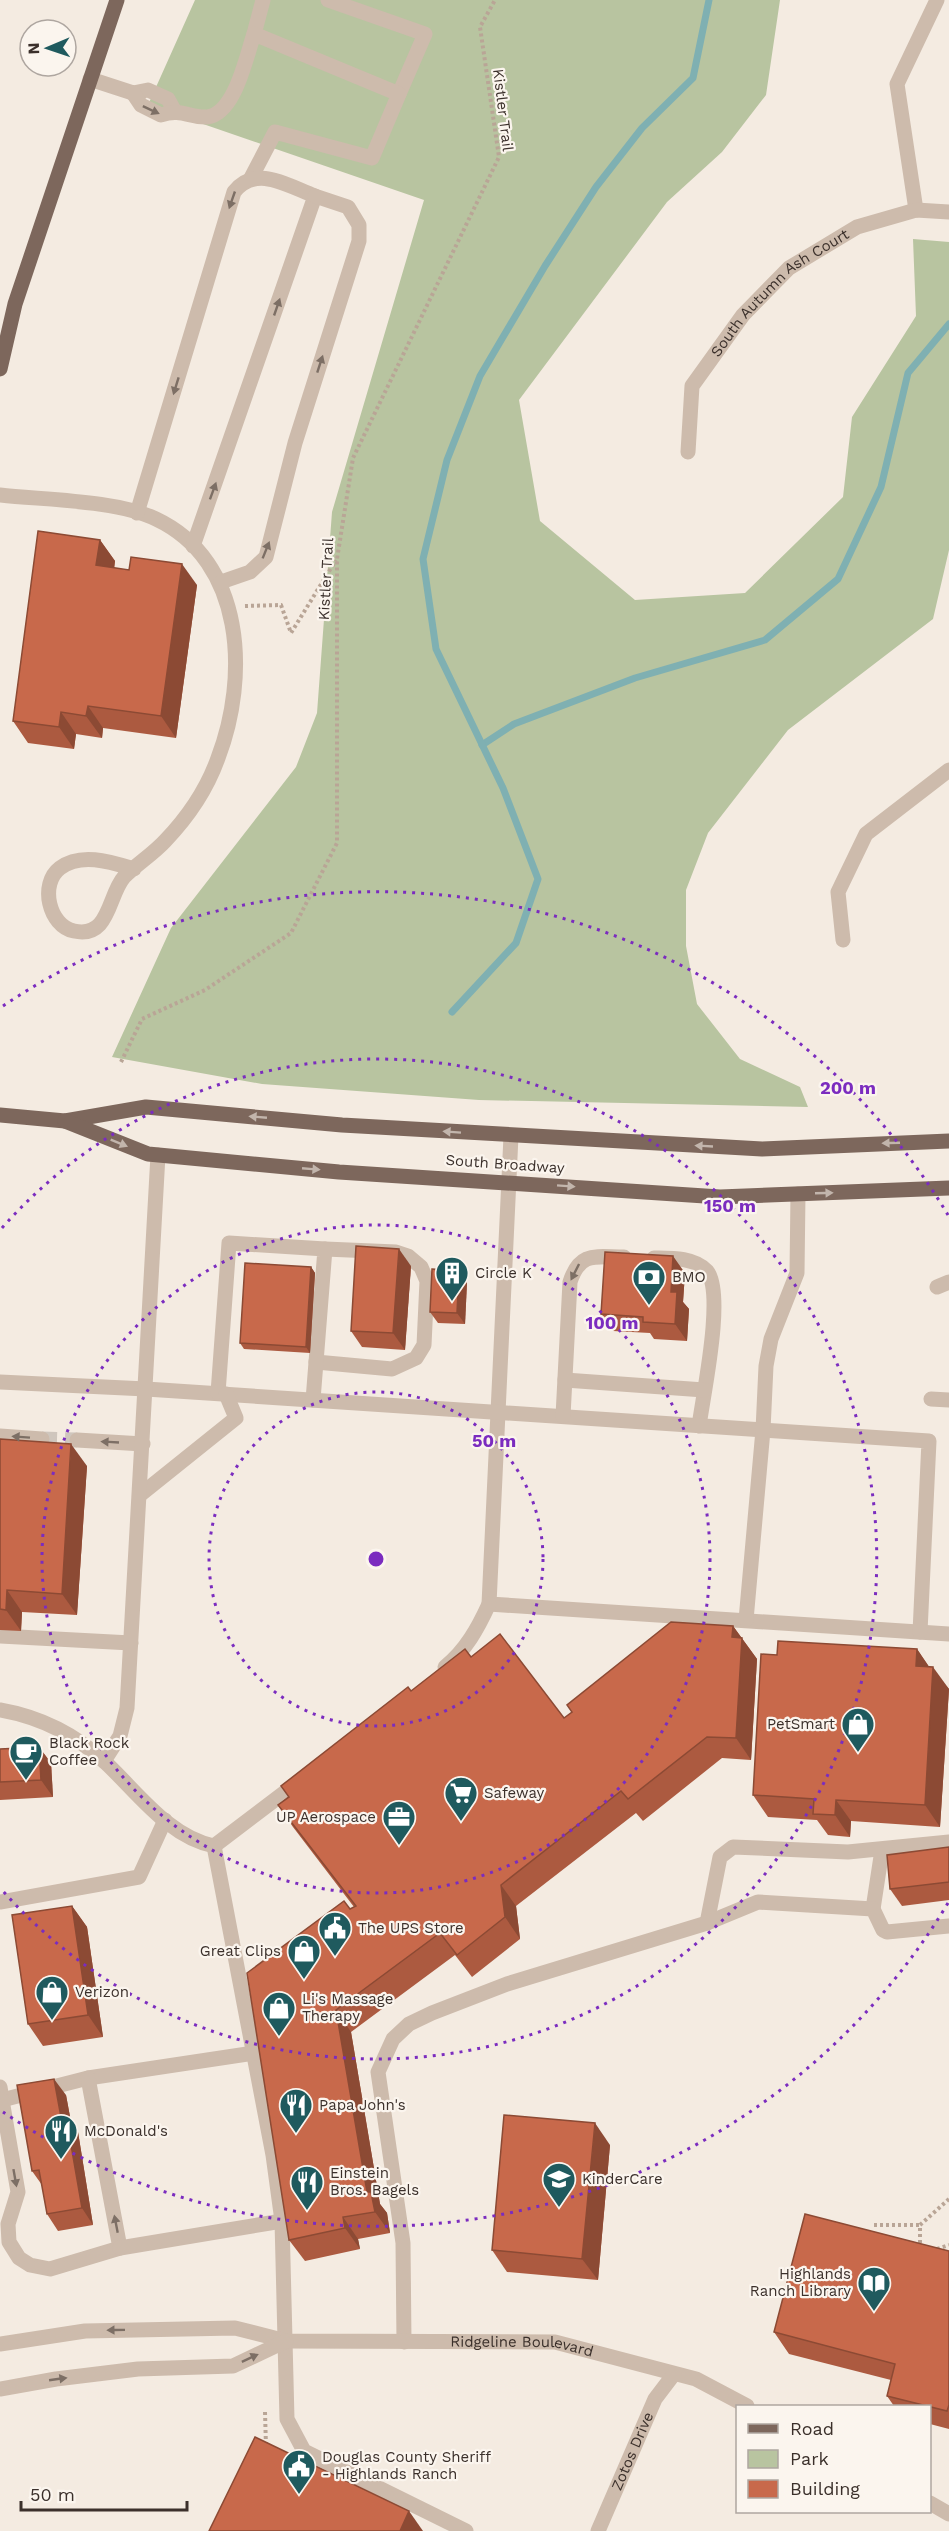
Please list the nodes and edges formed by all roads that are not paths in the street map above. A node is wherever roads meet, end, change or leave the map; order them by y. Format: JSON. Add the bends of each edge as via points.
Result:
{"nodes":[{"id":1,"x":117,"y":0,"type":"edge"},
{"id":2,"x":263,"y":0,"type":"edge"},
{"id":3,"x":328,"y":0,"type":"edge"},
{"id":4,"x":937,"y":0,"type":"edge"},
{"id":5,"x":254,"y":34,"type":"junction"},
{"id":6,"x":90,"y":79,"type":"junction"},
{"id":7,"x":399,"y":94,"type":"junction"},
{"id":8,"x":251,"y":178,"type":"junction"},
{"id":9,"x":315,"y":196,"type":"junction"},
{"id":10,"x":916,"y":210,"type":"junction"},
{"id":11,"x":949,"y":212,"type":"edge"},
{"id":12,"x":0,"y":369,"type":"edge"},
{"id":13,"x":688,"y":452,"type":"dead end"},
{"id":14,"x":0,"y":495,"type":"edge"},
{"id":15,"x":137,"y":513,"type":"junction"},
{"id":16,"x":193,"y":546,"type":"junction"},
{"id":17,"x":221,"y":582,"type":"junction"},
{"id":18,"x":949,"y":770,"type":"edge"},
{"id":19,"x":134,"y":869,"type":"junction"},
{"id":20,"x":843,"y":940,"type":"dead end"},
{"id":21,"x":0,"y":1115,"type":"edge"},
{"id":22,"x":65,"y":1121,"type":"junction"},
{"id":23,"x":511,"y":1136,"type":"junction"},
{"id":24,"x":949,"y":1141,"type":"edge"},
{"id":25,"x":158,"y":1155,"type":"junction"},
{"id":26,"x":508,"y":1183,"type":"junction"},
{"id":27,"x":949,"y":1188,"type":"edge"},
{"id":28,"x":798,"y":1194,"type":"junction"},
{"id":29,"x":325,"y":1249,"type":"junction"},
{"id":30,"x":316,"y":1362,"type":"junction"},
{"id":31,"x":565,"y":1380,"type":"junction"},
{"id":32,"x":0,"y":1382,"type":"edge"},
{"id":33,"x":146,"y":1389,"type":"junction"},
{"id":34,"x":704,"y":1390,"type":"junction"},
{"id":35,"x":222,"y":1394,"type":"junction"},
{"id":36,"x":931,"y":1399,"type":"dead end"},
{"id":37,"x":313,"y":1400,"type":"junction"},
{"id":38,"x":949,"y":1400,"type":"edge"},
{"id":39,"x":498,"y":1412,"type":"junction"},
{"id":40,"x":563,"y":1416,"type":"junction"},
{"id":41,"x":699,"y":1426,"type":"junction"},
{"id":42,"x":763,"y":1430,"type":"junction"},
{"id":43,"x":0,"y":1436,"type":"edge"},
{"id":44,"x":42,"y":1438,"type":"tunnel mouth"},
{"id":45,"x":77,"y":1440,"type":"tunnel mouth"},
{"id":46,"x":143,"y":1444,"type":"junction"},
{"id":47,"x":140,"y":1495,"type":"junction"},
{"id":48,"x":489,"y":1604,"type":"junction"},
{"id":49,"x":746,"y":1620,"type":"junction"},
{"id":50,"x":920,"y":1632,"type":"junction"},
{"id":51,"x":949,"y":1634,"type":"edge"},
{"id":52,"x":0,"y":1636,"type":"edge"},
{"id":53,"x":131,"y":1643,"type":"junction"},
{"id":54,"x":431,"y":1677,"type":"edge"},
{"id":55,"x":0,"y":1710,"type":"edge"},
{"id":56,"x":104,"y":1761,"type":"junction"},
{"id":57,"x":318,"y":1767,"type":"edge"},
{"id":58,"x":165,"y":1820,"type":"junction"},
{"id":59,"x":949,"y":1842,"type":"edge"},
{"id":60,"x":214,"y":1846,"type":"junction"},
{"id":61,"x":882,"y":1850,"type":"junction"},
{"id":62,"x":0,"y":1902,"type":"edge"},
{"id":63,"x":873,"y":1909,"type":"junction"},
{"id":64,"x":707,"y":1923,"type":"junction"},
{"id":65,"x":949,"y":1926,"type":"edge"},
{"id":66,"x":254,"y":2054,"type":"junction"},
{"id":67,"x":88,"y":2078,"type":"junction"},
{"id":68,"x":1,"y":2093,"type":"edge"},
{"id":69,"x":282,"y":2221,"type":"junction"},
{"id":70,"x":120,"y":2248,"type":"junction"},
{"id":71,"x":286,"y":2341,"type":"junction"},
{"id":72,"x":404,"y":2342,"type":"junction"},
{"id":73,"x":0,"y":2344,"type":"edge"},
{"id":74,"x":674,"y":2374,"type":"junction"},
{"id":75,"x":0,"y":2389,"type":"edge"},
{"id":76,"x":745,"y":2405,"type":"edge"},
{"id":77,"x":931,"y":2504,"type":"edge"},
{"id":78,"x":949,"y":2514,"type":"edge"},
{"id":79,"x":466,"y":2531,"type":"edge"},
{"id":80,"x":598,"y":2531,"type":"edge"}],
"edges":[{"from":1,"to":6,"type":"main road"},
{"from":2,"to":5,"type":"street"},
{"from":3,"to":7,"type":"street","via":[[425,34]]},
{"from":4,"to":10,"type":"street","via":[[897,84]]},
{"from":5,"to":6,"type":"street","via":[[231,101],[207,117],[174,110],[161,115],[141,105],[133,93]]},
{"from":5,"to":7,"type":"street"},
{"from":6,"to":12,"type":"main road","via":[[15,304]]},
{"from":7,"to":8,"type":"street","via":[[372,158],[275,132]]},
{"from":8,"to":9,"type":"street","via":[[261,176]]},
{"from":8,"to":15,"type":"street","one_way":true,"via":[[234,192]]},
{"from":16,"to":9,"type":"street","one_way":true},
{"from":17,"to":9,"type":"street","one_way":true,"via":[[250,572],[266,557],[295,443],[359,241],[359,225],[348,207]]},
{"from":10,"to":11,"type":"street","name":"South Autumn Ash Court"},
{"from":10,"to":13,"type":"street","name":"South Autumn Ash Court","via":[[857,226],[789,268],[743,315],[692,386]]},
{"from":14,"to":15,"type":"street","via":[[116,507]]},
{"from":15,"to":16,"type":"street","via":[[155,518]]},
{"from":16,"to":17,"type":"street"},
{"from":17,"to":19,"type":"street","via":[[236,650],[225,740],[210,780],[193,807],[165,842]]},
{"from":18,"to":20,"type":"street","via":[[866,834],[838,892]]},
{"from":19,"to":19,"type":"street","via":[[122,879],[103,921],[94,929],[66,929],[54,915],[49,894],[58,869],[97,859]]},
{"from":21,"to":22,"type":"main road","name":"South Broadway"},
{"from":23,"to":22,"type":"main road","name":"South Broadway","one_way":true,"via":[[146,1107]]},
{"from":22,"to":25,"type":"main road","name":"South Broadway","one_way":true},
{"from":24,"to":23,"type":"main road","name":"South Broadway","one_way":true,"via":[[762,1149]]},
{"from":23,"to":26,"type":"street"},
{"from":25,"to":26,"type":"main road","name":"South Broadway","one_way":true},
{"from":25,"to":33,"type":"street"},
{"from":26,"to":28,"type":"main road","name":"South Broadway","one_way":true,"via":[[720,1197]]},
{"from":26,"to":39,"type":"street"},
{"from":28,"to":27,"type":"main road","name":"South Broadway","one_way":true},
{"from":28,"to":42,"type":"street","via":[[797,1273],[771,1339]]},
{"from":29,"to":30,"type":"street"},
{"from":29,"to":30,"type":"street","via":[[396,1252],[421,1267],[427,1281],[424,1345],[416,1358],[392,1369]]},
{"from":29,"to":35,"type":"street","via":[[229,1243]]},
{"from":30,"to":37,"type":"street"},
{"from":31,"to":34,"type":"street"},
{"from":34,"to":31,"type":"street","one_way":true,"via":[[715,1306],[713,1284],[696,1263],[679,1258],[590,1257],[574,1268]]},
{"from":31,"to":40,"type":"street"},
{"from":32,"to":33,"type":"street"},
{"from":33,"to":35,"type":"street"},
{"from":33,"to":46,"type":"street"},
{"from":34,"to":41,"type":"street"},
{"from":35,"to":37,"type":"street"},
{"from":35,"to":47,"type":"street","via":[[236,1418]]},
{"from":36,"to":38,"type":"street"},
{"from":37,"to":39,"type":"street"},
{"from":39,"to":40,"type":"street"},
{"from":39,"to":48,"type":"street"},
{"from":40,"to":41,"type":"street"},
{"from":41,"to":42,"type":"street"},
{"from":42,"to":49,"type":"street"},
{"from":42,"to":50,"type":"street","via":[[929,1441]]},
{"from":44,"to":43,"type":"street","one_way":true},
{"from":46,"to":45,"type":"street","one_way":true},
{"from":46,"to":47,"type":"street"},
{"from":47,"to":53,"type":"street"},
{"from":48,"to":49,"type":"street"},
{"from":48,"to":54,"type":"street","via":[[457,1657]]},
{"from":49,"to":50,"type":"street"},
{"from":50,"to":51,"type":"street"},
{"from":52,"to":53,"type":"street"},
{"from":53,"to":56,"type":"street","via":[[127,1708],[120,1736]]},
{"from":55,"to":56,"type":"street","via":[[58,1727]]},
{"from":56,"to":58,"type":"street"},
{"from":57,"to":60,"type":"street"},
{"from":58,"to":60,"type":"street","via":[[198,1842]]},
{"from":58,"to":62,"type":"street","via":[[139,1877]]},
{"from":59,"to":61,"type":"street"},
{"from":60,"to":66,"type":"street"},
{"from":61,"to":63,"type":"street"},
{"from":61,"to":64,"type":"street","via":[[733,1847],[720,1857]]},
{"from":63,"to":64,"type":"street","via":[[758,1902]]},
{"from":63,"to":65,"type":"street","via":[[887,1932]]},
{"from":64,"to":72,"type":"street","via":[[507,1984],[432,2013],[409,2024],[393,2038],[378,2072],[403,2243]]},
{"from":66,"to":67,"type":"street"},
{"from":66,"to":69,"type":"street"},
{"from":67,"to":68,"type":"street"},
{"from":70,"to":67,"type":"street","one_way":true},
{"from":68,"to":70,"type":"street","one_way":true,"via":[[18,2192],[8,2224],[9,2242],[19,2258],[50,2269]]},
{"from":69,"to":70,"type":"street"},
{"from":69,"to":71,"type":"street"},
{"from":71,"to":72,"type":"street","name":"Ridgeline Boulevard"},
{"from":71,"to":73,"type":"street","name":"Ridgeline Boulevard","one_way":true,"via":[[235,2328],[85,2331]]},
{"from":75,"to":71,"type":"street","name":"Ridgeline Boulevard","one_way":true,"via":[[138,2369],[233,2366]]},
{"from":71,"to":79,"type":"street","via":[[287,2419],[304,2451]]},
{"from":72,"to":74,"type":"street","name":"Ridgeline Boulevard","via":[[555,2342]]},
{"from":74,"to":76,"type":"street","name":"Ridgeline Boulevard","via":[[696,2379]]},
{"from":74,"to":80,"type":"street","name":"Zotos Drive","via":[[656,2400]]},
{"from":77,"to":78,"type":"street"}]}
